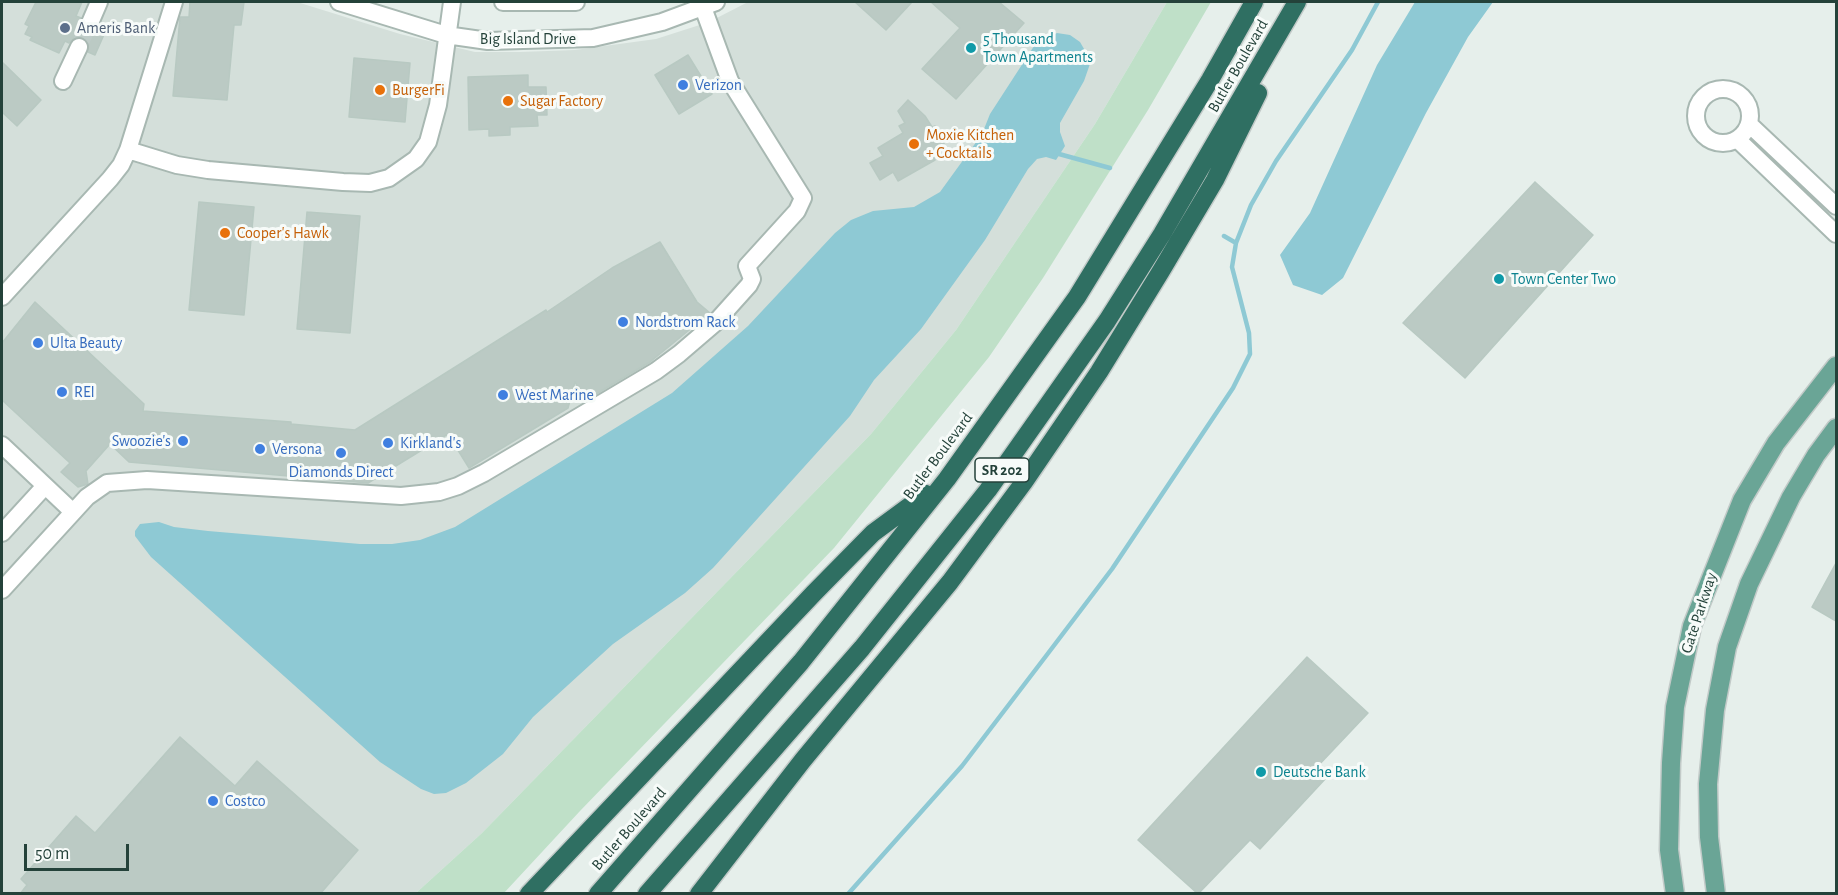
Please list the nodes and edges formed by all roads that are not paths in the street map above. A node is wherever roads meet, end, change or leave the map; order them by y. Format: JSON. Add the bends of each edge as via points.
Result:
{"nodes":[{"id":1,"x":99,"y":2,"type":"edge"},
{"id":2,"x":174,"y":2,"type":"edge"},
{"id":3,"x":339,"y":2,"type":"edge"},
{"id":4,"x":452,"y":2,"type":"edge"},
{"id":5,"x":503,"y":2,"type":"edge"},
{"id":6,"x":576,"y":2,"type":"edge"},
{"id":7,"x":1254,"y":2,"type":"edge"},
{"id":8,"x":1298,"y":2,"type":"edge"},
{"id":9,"x":707,"y":3,"type":"edge"},
{"id":10,"x":90,"y":22,"type":"tunnel mouth"},
{"id":11,"x":447,"y":35,"type":"junction"},
{"id":12,"x":79,"y":48,"type":"tunnel mouth"},
{"id":13,"x":63,"y":81,"type":"dead end"},
{"id":14,"x":1749,"y":124,"type":"junction"},
{"id":15,"x":1737,"y":139,"type":"junction"},
{"id":16,"x":128,"y":150,"type":"junction"},
{"id":17,"x":1836,"y":206,"type":"edge"},
{"id":18,"x":1836,"y":234,"type":"edge"},
{"id":19,"x":2,"y":297,"type":"edge"},
{"id":20,"x":1836,"y":366,"type":"edge"},
{"id":21,"x":1836,"y":428,"type":"edge"},
{"id":22,"x":2,"y":445,"type":"edge"},
{"id":23,"x":947,"y":478,"type":"junction"},
{"id":24,"x":45,"y":486,"type":"junction"},
{"id":25,"x":73,"y":512,"type":"junction"},
{"id":26,"x":2,"y":533,"type":"edge"},
{"id":27,"x":2,"y":589,"type":"edge"},
{"id":28,"x":529,"y":894,"type":"edge"},
{"id":29,"x":598,"y":894,"type":"edge"},
{"id":30,"x":647,"y":894,"type":"edge"},
{"id":31,"x":699,"y":894,"type":"edge"},
{"id":32,"x":1675,"y":894,"type":"edge"},
{"id":33,"x":1716,"y":894,"type":"edge"}],
"edges":[{"from":1,"to":10,"type":"street"},
{"from":2,"to":16,"type":"street"},
{"from":3,"to":11,"type":"street","name":"Big Island Drive"},
{"from":4,"to":11,"type":"street"},
{"from":5,"to":6,"type":"street"},
{"from":7,"to":23,"type":"highway","name":"Butler Boulevard","number":"SR 202","via":[[1077,297]]},
{"from":8,"to":30,"type":"highway","name":"Butler Boulevard","number":"SR 202","via":[[1168,226],[1107,321],[988,490],[862,648]]},
{"from":8,"to":31,"type":"highway","via":[[1215,180],[1074,410],[950,582]]},
{"from":9,"to":11,"type":"street","name":"Big Island Drive","via":[[662,22],[593,38],[488,41]]},
{"from":9,"to":25,"type":"street","via":[[730,81],[803,198],[797,211],[747,266],[751,272],[749,285],[714,324],[679,354],[484,472],[439,492],[400,496],[123,479],[97,488]]},
{"from":11,"to":16,"type":"street","via":[[438,105],[428,142],[416,159],[388,178],[370,183],[343,182],[208,170]]},
{"from":12,"to":13,"type":"street"},
{"from":14,"to":15,"type":"street"},
{"from":14,"to":15,"type":"street","via":[[1748,106],[1737,92],[1719,88],[1703,97],[1695,113],[1699,130],[1720,143]]},
{"from":14,"to":17,"type":"street"},
{"from":15,"to":18,"type":"street"},
{"from":16,"to":19,"type":"street","via":[[111,179]]},
{"from":20,"to":32,"type":"main road","name":"Gate Parkway","via":[[1776,443],[1742,500],[1692,626],[1675,707],[1671,763],[1669,850]]},
{"from":21,"to":33,"type":"main road","via":[[1791,497],[1749,584],[1727,647],[1715,710],[1708,784]]},
{"from":22,"to":24,"type":"street"},
{"from":23,"to":28,"type":"highway","via":[[873,533]]},
{"from":23,"to":29,"type":"highway","name":"Butler Boulevard","number":"SR 202","via":[[801,662]]},
{"from":24,"to":25,"type":"street"},
{"from":24,"to":26,"type":"street"},
{"from":25,"to":27,"type":"street"}]}
